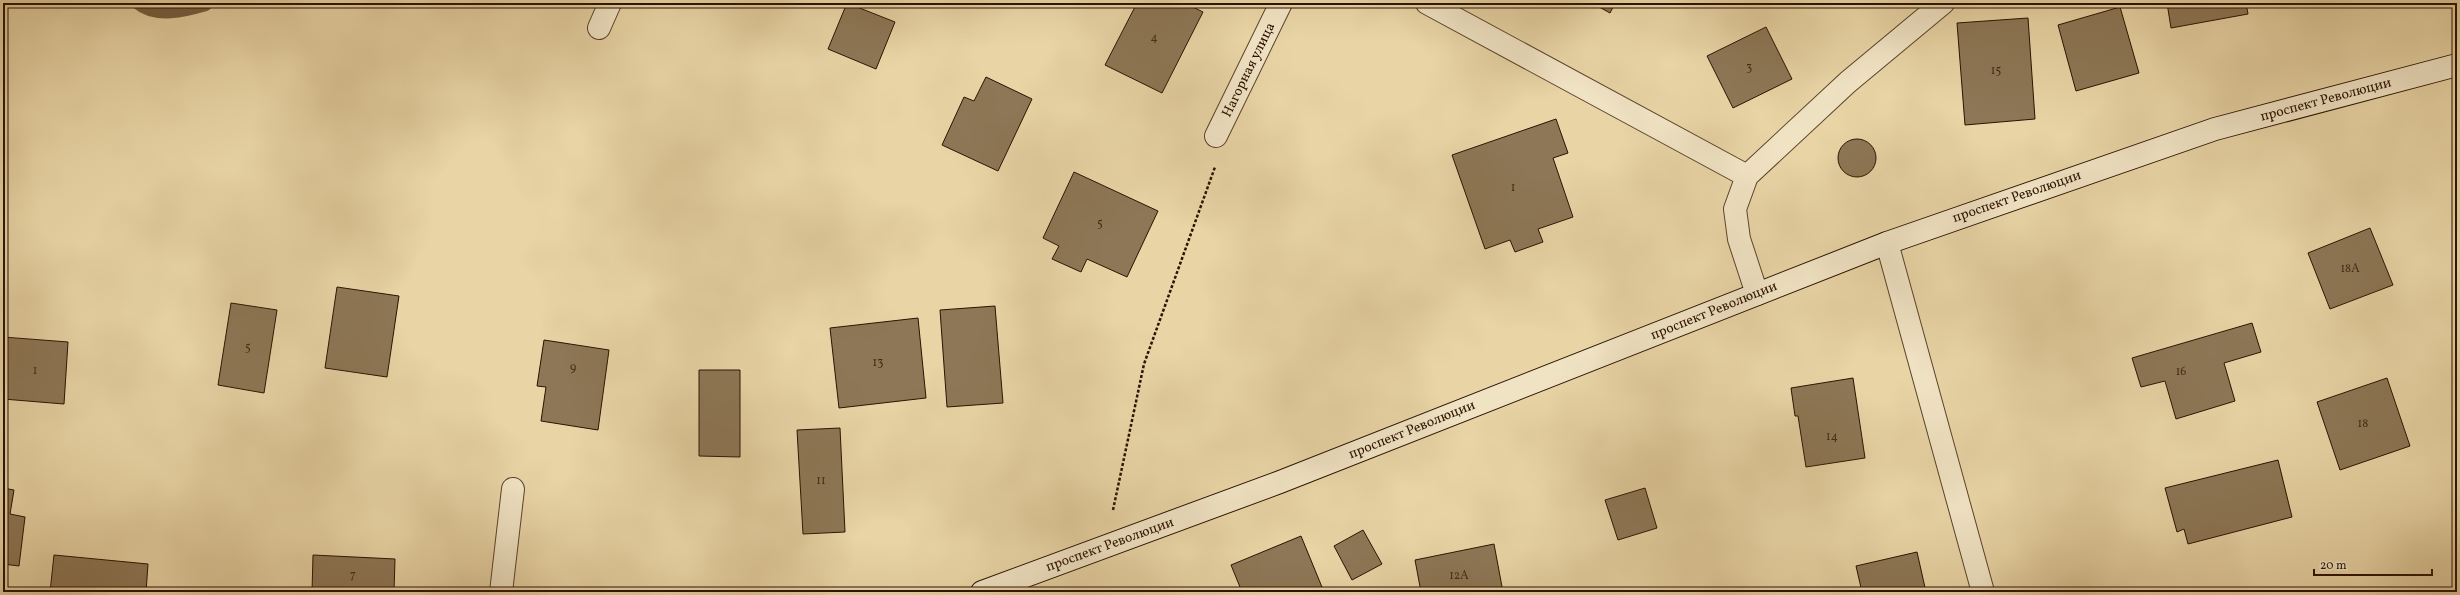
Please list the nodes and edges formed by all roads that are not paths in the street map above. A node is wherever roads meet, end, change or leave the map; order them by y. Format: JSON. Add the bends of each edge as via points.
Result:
{"nodes":[{"id":1,"x":610,"y":3,"type":"edge"},
{"id":2,"x":1281,"y":3,"type":"edge"},
{"id":3,"x":1427,"y":3,"type":"edge"},
{"id":4,"x":1943,"y":3,"type":"edge"},
{"id":5,"x":599,"y":28,"type":"dead end"},
{"id":6,"x":2457,"y":65,"type":"edge"},
{"id":7,"x":1216,"y":136,"type":"road end"},
{"id":8,"x":1747,"y":176,"type":"junction"},
{"id":9,"x":1887,"y":243,"type":"junction"},
{"id":10,"x":1756,"y":294,"type":"junction"},
{"id":11,"x":513,"y":489,"type":"dead end"},
{"id":12,"x":501,"y":592,"type":"edge"},
{"id":13,"x":982,"y":592,"type":"edge"},
{"id":14,"x":1983,"y":592,"type":"edge"}],
"edges":[{"from":1,"to":5,"type":"street"},
{"from":2,"to":7,"type":"street","name":"Нагорная улица"},
{"from":3,"to":8,"type":"street"},
{"from":4,"to":8,"type":"street","via":[[1848,82]]},
{"from":6,"to":9,"type":"street","name":"проспект Революции","via":[[2215,128]]},
{"from":8,"to":10,"type":"street","via":[[1736,209],[1739,239]]},
{"from":9,"to":10,"type":"street","name":"проспект Революции"},
{"from":9,"to":14,"type":"street"},
{"from":10,"to":13,"type":"street","name":"проспект Революции","via":[[1280,482]]},
{"from":11,"to":12,"type":"street"}]}
